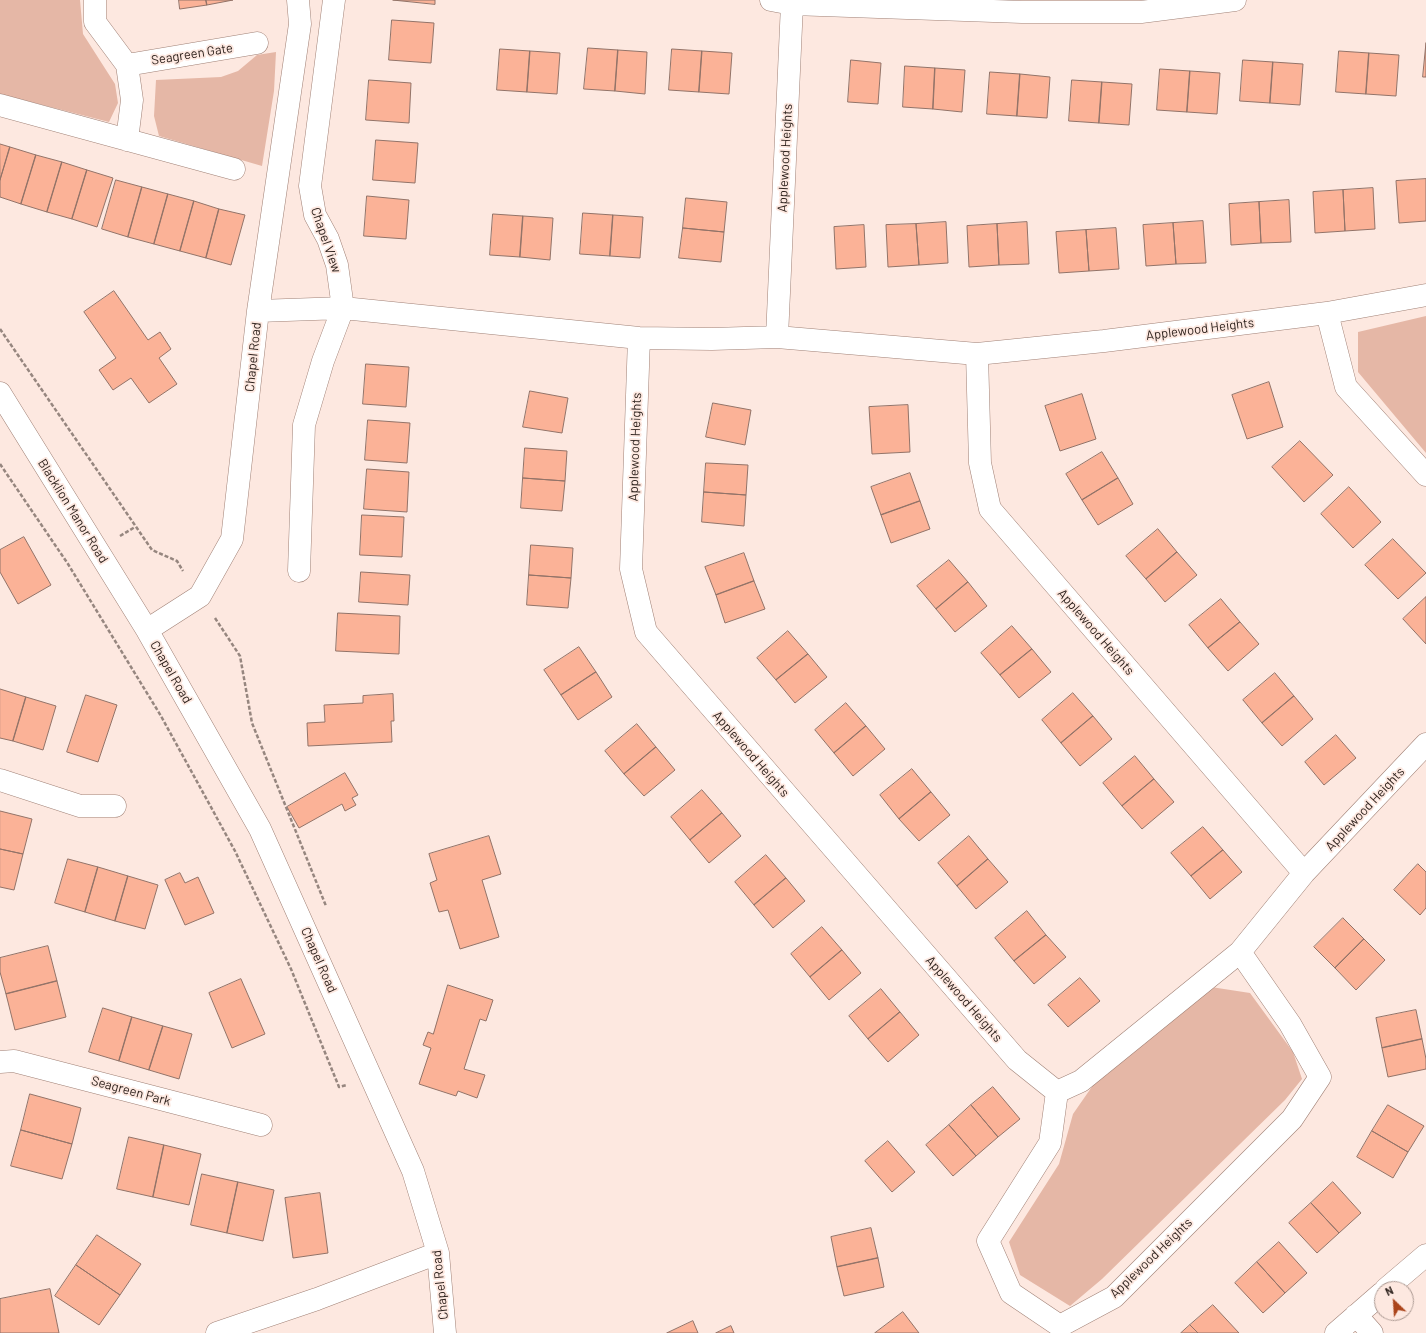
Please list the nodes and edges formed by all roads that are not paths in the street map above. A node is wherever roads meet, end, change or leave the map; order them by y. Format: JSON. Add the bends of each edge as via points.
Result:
{"nodes":[{"id":1,"x":94,"y":0,"type":"edge"},
{"id":2,"x":298,"y":0,"type":"edge"},
{"id":3,"x":334,"y":0,"type":"edge"},
{"id":4,"x":1235,"y":0,"type":"edge"},
{"id":5,"x":782,"y":2,"type":"edge"},
{"id":6,"x":1023,"y":6,"type":"edge"},
{"id":7,"x":257,"y":43,"type":"dead end"},
{"id":8,"x":127,"y":65,"type":"junction"},
{"id":9,"x":0,"y":105,"type":"edge"},
{"id":10,"x":127,"y":140,"type":"junction"},
{"id":11,"x":234,"y":170,"type":"dead end"},
{"id":12,"x":1426,"y":295,"type":"edge"},
{"id":13,"x":343,"y":308,"type":"junction"},
{"id":14,"x":258,"y":311,"type":"junction"},
{"id":15,"x":1327,"y":313,"type":"junction"},
{"id":16,"x":777,"y":337,"type":"junction"},
{"id":17,"x":639,"y":338,"type":"junction"},
{"id":18,"x":977,"y":354,"type":"junction"},
{"id":19,"x":0,"y":392,"type":"edge"},
{"id":20,"x":1426,"y":475,"type":"edge"},
{"id":21,"x":299,"y":571,"type":"dead end"},
{"id":22,"x":147,"y":630,"type":"junction"},
{"id":23,"x":1426,"y":744,"type":"edge"},
{"id":24,"x":0,"y":780,"type":"edge"},
{"id":25,"x":115,"y":806,"type":"dead end"},
{"id":26,"x":1304,"y":873,"type":"junction"},
{"id":27,"x":1240,"y":952,"type":"junction"},
{"id":28,"x":0,"y":1062,"type":"edge"},
{"id":29,"x":1057,"y":1092,"type":"junction"},
{"id":30,"x":261,"y":1125,"type":"dead end"},
{"id":31,"x":438,"y":1253,"type":"junction"},
{"id":32,"x":1426,"y":1255,"type":"edge"},
{"id":33,"x":1395,"y":1281,"type":"edge"},
{"id":34,"x":1374,"y":1300,"type":"edge"},
{"id":35,"x":1356,"y":1315,"type":"junction"},
{"id":36,"x":217,"y":1333,"type":"edge"},
{"id":37,"x":445,"y":1333,"type":"edge"},
{"id":38,"x":1336,"y":1333,"type":"edge"},
{"id":39,"x":1372,"y":1333,"type":"edge"}],
"edges":[{"from":1,"to":8,"type":"street","via":[[95,22]]},
{"from":2,"to":14,"type":"street","name":"Chapel Road","via":[[300,24]]},
{"from":3,"to":13,"type":"street","name":"Chapel View","via":[[310,186],[315,215],[328,239],[337,265]]},
{"from":4,"to":6,"type":"street","name":"Applewood Heights","via":[[1141,12]]},
{"from":5,"to":6,"type":"street","name":"Applewood Heights"},
{"from":5,"to":16,"type":"street","name":"Applewood Heights"},
{"from":7,"to":8,"type":"street","name":"Seagreen Gate"},
{"from":8,"to":10,"type":"street","via":[[132,100]]},
{"from":9,"to":10,"type":"street"},
{"from":10,"to":11,"type":"street"},
{"from":12,"to":15,"type":"street","name":"Applewood Heights"},
{"from":13,"to":14,"type":"street","name":"Applewood Heights"},
{"from":13,"to":17,"type":"street","name":"Applewood Heights"},
{"from":13,"to":21,"type":"street","name":"Chapel View","via":[[323,361],[304,425]]},
{"from":14,"to":22,"type":"street","name":"Chapel Road","via":[[232,539],[200,596]]},
{"from":15,"to":18,"type":"street","name":"Applewood Heights"},
{"from":15,"to":20,"type":"street","via":[[1346,387]]},
{"from":16,"to":17,"type":"street","name":"Applewood Heights"},
{"from":16,"to":18,"type":"street","name":"Applewood Heights"},
{"from":17,"to":29,"type":"street","name":"Applewood Heights","via":[[631,569],[646,632],[1017,1060]]},
{"from":18,"to":26,"type":"street","name":"Applewood Heights","via":[[980,463],[990,509]]},
{"from":19,"to":22,"type":"street","name":"Blacklion Manor Road"},
{"from":22,"to":31,"type":"street","name":"Chapel Road","via":[[260,829],[413,1171]]},
{"from":23,"to":26,"type":"street","name":"Applewood Heights"},
{"from":24,"to":25,"type":"street","via":[[80,806]]},
{"from":26,"to":27,"type":"street","name":"Applewood Heights"},
{"from":27,"to":29,"type":"street","name":"Applewood Heights","via":[[1080,1081]]},
{"from":27,"to":29,"type":"street","name":"Applewood Heights","via":[[1290,1024],[1320,1076],[1292,1119],[1114,1297],[1060,1326],[1011,1293],[988,1241],[1050,1143]]},
{"from":28,"to":30,"type":"street","name":"Seagreen Park","via":[[14,1061]]},
{"from":31,"to":36,"type":"street","via":[[317,1299]]},
{"from":31,"to":37,"type":"street","name":"Chapel Road"},
{"from":32,"to":33,"type":"street"},
{"from":34,"to":35,"type":"street"},
{"from":35,"to":38,"type":"street"},
{"from":35,"to":39,"type":"street"}]}
